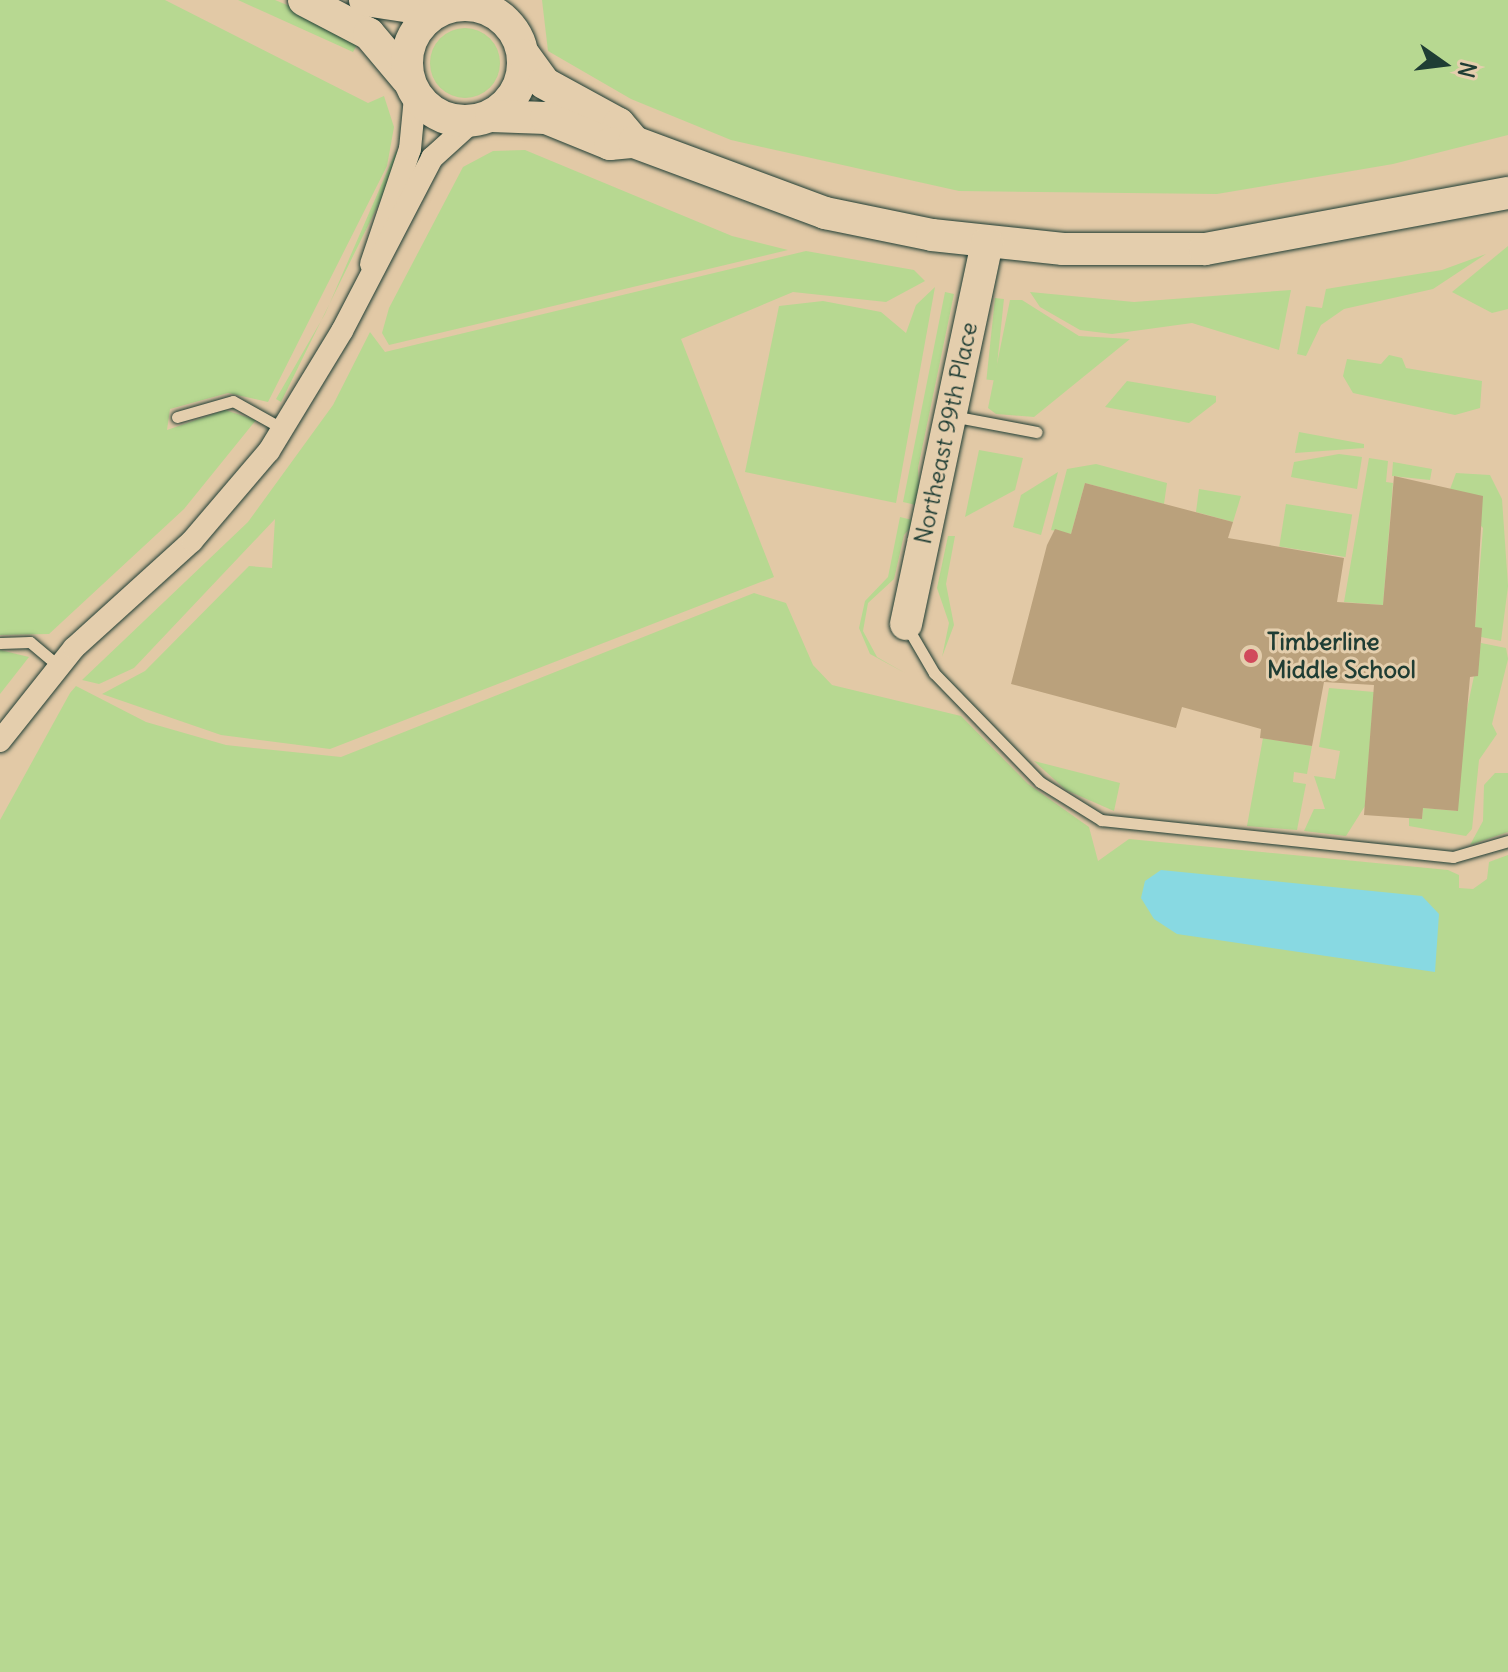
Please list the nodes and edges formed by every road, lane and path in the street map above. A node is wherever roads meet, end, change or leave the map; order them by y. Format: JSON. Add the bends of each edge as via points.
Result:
{"nodes":[{"id":1,"x":304,"y":0,"type":"edge"},
{"id":2,"x":365,"y":0,"type":"edge"},
{"id":3,"x":514,"y":0,"type":"edge"},
{"id":4,"x":452,"y":6,"type":"edge"},
{"id":5,"x":520,"y":45,"type":"junction"},
{"id":6,"x":411,"y":88,"type":"junction"},
{"id":7,"x":482,"y":118,"type":"junction"},
{"id":8,"x":634,"y":142,"type":"junction"},
{"id":9,"x":1508,"y":193,"type":"edge"},
{"id":10,"x":987,"y":242,"type":"junction"},
{"id":11,"x":370,"y":269,"type":"junction"},
{"id":12,"x":950,"y":415,"type":"junction"},
{"id":13,"x":177,"y":417,"type":"dead end"},
{"id":14,"x":283,"y":429,"type":"junction"},
{"id":15,"x":1037,"y":432,"type":"dead end"},
{"id":16,"x":906,"y":624,"type":"joint"},
{"id":17,"x":0,"y":643,"type":"edge"},
{"id":18,"x":59,"y":666,"type":"junction"},
{"id":19,"x":0,"y":741,"type":"edge"},
{"id":20,"x":1508,"y":841,"type":"edge"}],
"edges":[{"from":1,"to":6,"type":"street","via":[[369,34]]},
{"from":2,"to":4,"type":"street"},
{"from":3,"to":5,"type":"street"},
{"from":4,"to":5,"type":"street","via":[[487,10]]},
{"from":4,"to":6,"type":"street","via":[[409,47]]},
{"from":5,"to":7,"type":"street","via":[[513,98]]},
{"from":5,"to":8,"type":"street","via":[[544,83],[619,124]]},
{"from":6,"to":7,"type":"street","via":[[446,118]]},
{"from":6,"to":11,"type":"street","via":[[410,149],[377,231]]},
{"from":7,"to":8,"type":"street","via":[[546,118],[610,144]]},
{"from":7,"to":11,"type":"street","via":[[432,158]]},
{"from":8,"to":10,"type":"street","via":[[825,213]]},
{"from":9,"to":10,"type":"street","via":[[1205,249]]},
{"from":10,"to":12,"type":"street","name":"Northeast 99th Place"},
{"from":11,"to":14,"type":"street"},
{"from":12,"to":15,"type":"lane"},
{"from":12,"to":16,"type":"street","name":"Northeast 99th Place"},
{"from":13,"to":14,"type":"lane","via":[[233,401]]},
{"from":14,"to":18,"type":"street","via":[[212,520]]},
{"from":16,"to":20,"type":"lane","via":[[934,673],[1040,782],[1101,820],[1453,857]]},
{"from":17,"to":18,"type":"lane","via":[[30,642]]},
{"from":18,"to":19,"type":"street"}]}
